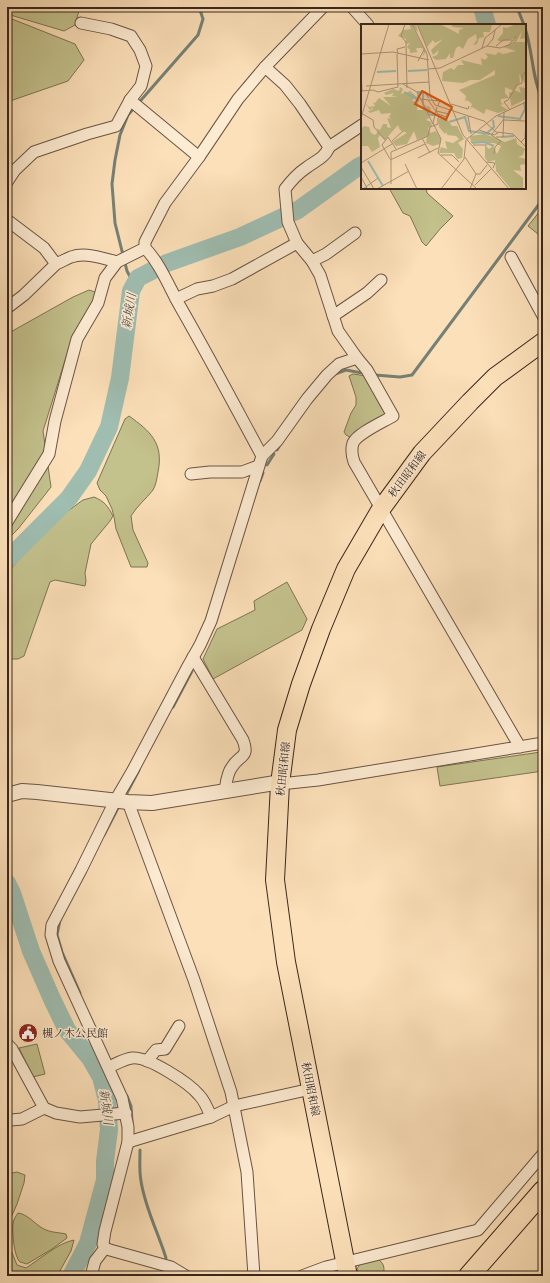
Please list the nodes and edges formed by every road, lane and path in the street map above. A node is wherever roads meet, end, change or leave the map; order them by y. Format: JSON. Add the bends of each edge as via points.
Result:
{"nodes":[{"id":1,"x":323,"y":7,"type":"edge"},
{"id":2,"x":352,"y":7,"type":"edge"},
{"id":3,"x":81,"y":23,"type":"dead end"},
{"id":4,"x":367,"y":24,"type":"edge"},
{"id":5,"x":265,"y":67,"type":"junction"},
{"id":6,"x":130,"y":100,"type":"junction"},
{"id":7,"x":361,"y":126,"type":"edge"},
{"id":8,"x":329,"y":147,"type":"junction"},
{"id":9,"x":199,"y":157,"type":"junction"},
{"id":10,"x":7,"y":182,"type":"edge"},
{"id":11,"x":7,"y":220,"type":"edge"},
{"id":12,"x":355,"y":233,"type":"dead end"},
{"id":13,"x":297,"y":243,"type":"junction"},
{"id":14,"x":147,"y":250,"type":"junction"},
{"id":15,"x":511,"y":257,"type":"dead end"},
{"id":16,"x":312,"y":261,"type":"junction"},
{"id":17,"x":117,"y":262,"type":"junction"},
{"id":18,"x":56,"y":264,"type":"junction"},
{"id":19,"x":381,"y":280,"type":"dead end"},
{"id":20,"x":176,"y":299,"type":"junction"},
{"id":21,"x":7,"y":308,"type":"edge"},
{"id":22,"x":333,"y":316,"type":"junction"},
{"id":23,"x":543,"y":316,"type":"edge"},
{"id":24,"x":543,"y":342,"type":"edge"},
{"id":25,"x":357,"y":358,"type":"junction"},
{"id":26,"x":260,"y":461,"type":"junction"},
{"id":27,"x":191,"y":474,"type":"dead end"},
{"id":28,"x":381,"y":509,"type":"junction"},
{"id":29,"x":7,"y":522,"type":"edge"},
{"id":30,"x":194,"y":657,"type":"junction"},
{"id":31,"x":543,"y":743,"type":"edge"},
{"id":32,"x":520,"y":747,"type":"junction"},
{"id":33,"x":281,"y":783,"type":"junction"},
{"id":34,"x":225,"y":791,"type":"junction"},
{"id":35,"x":7,"y":795,"type":"edge"},
{"id":36,"x":122,"y":802,"type":"junction"},
{"id":37,"x":179,"y":1026,"type":"dead end"},
{"id":38,"x":7,"y":1044,"type":"edge"},
{"id":39,"x":147,"y":1061,"type":"junction"},
{"id":40,"x":109,"y":1067,"type":"junction"},
{"id":41,"x":311,"y":1089,"type":"junction"},
{"id":42,"x":234,"y":1106,"type":"junction"},
{"id":43,"x":44,"y":1108,"type":"junction"},
{"id":44,"x":122,"y":1113,"type":"junction"},
{"id":45,"x":211,"y":1117,"type":"junction"},
{"id":46,"x":11,"y":1120,"type":"dead end"},
{"id":47,"x":128,"y":1142,"type":"junction"},
{"id":48,"x":543,"y":1154,"type":"edge"},
{"id":49,"x":543,"y":1191,"type":"edge"},
{"id":50,"x":105,"y":1248,"type":"junction"},
{"id":51,"x":347,"y":1269,"type":"edge"},
{"id":52,"x":175,"y":1272,"type":"edge"},
{"id":53,"x":91,"y":1276,"type":"edge"},
{"id":54,"x":186,"y":1276,"type":"edge"},
{"id":55,"x":254,"y":1276,"type":"edge"},
{"id":56,"x":302,"y":1276,"type":"edge"},
{"id":57,"x":469,"y":1276,"type":"edge"}],
"edges":[{"from":1,"to":5,"type":"street"},
{"from":2,"to":4,"type":"street"},
{"from":3,"to":6,"type":"street","via":[[131,36],[140,50],[146,66],[141,86]]},
{"from":5,"to":8,"type":"street","via":[[300,104]]},
{"from":5,"to":9,"type":"street","via":[[238,99]]},
{"from":6,"to":9,"type":"street"},
{"from":6,"to":10,"type":"street","via":[[116,126],[34,152],[15,170]]},
{"from":7,"to":8,"type":"street"},
{"from":8,"to":13,"type":"street","via":[[327,154],[305,168],[285,189],[288,222]]},
{"from":9,"to":14,"type":"street","via":[[166,203],[145,242]]},
{"from":11,"to":18,"type":"street","via":[[44,248]]},
{"from":12,"to":16,"type":"street"},
{"from":13,"to":16,"type":"street"},
{"from":13,"to":20,"type":"street","via":[[232,280],[197,289]]},
{"from":14,"to":17,"type":"street","via":[[133,253]]},
{"from":14,"to":20,"type":"street"},
{"from":15,"to":23,"type":"street"},
{"from":16,"to":22,"type":"street","via":[[320,275]]},
{"from":17,"to":18,"type":"street","via":[[103,258],[72,256]]},
{"from":17,"to":29,"type":"street","via":[[105,278],[98,303],[77,339],[49,454]]},
{"from":18,"to":21,"type":"street"},
{"from":19,"to":22,"type":"street"},
{"from":20,"to":26,"type":"street","via":[[226,388]]},
{"from":22,"to":25,"type":"street","via":[[338,331]]},
{"from":24,"to":28,"type":"main road","name":"秋田昭和線","via":[[495,377],[470,402],[422,453]]},
{"from":25,"to":26,"type":"street","via":[[339,364],[328,375]]},
{"from":25,"to":28,"type":"street","via":[[367,370],[393,416],[358,436],[353,444],[354,462]]},
{"from":26,"to":27,"type":"street","via":[[242,472]]},
{"from":26,"to":30,"type":"street","via":[[211,621]]},
{"from":28,"to":32,"type":"street"},
{"from":28,"to":33,"type":"main road","name":"秋田昭和線","via":[[346,569],[300,684],[287,730]]},
{"from":30,"to":34,"type":"street","via":[[246,749],[231,767]]},
{"from":30,"to":36,"type":"street","via":[[133,770]]},
{"from":31,"to":32,"type":"street"},
{"from":32,"to":33,"type":"street","via":[[318,780]]},
{"from":33,"to":34,"type":"street"},
{"from":33,"to":41,"type":"main road","name":"秋田昭和線","via":[[275,880],[286,962]]},
{"from":34,"to":36,"type":"street","via":[[152,804]]},
{"from":35,"to":36,"type":"street","via":[[22,791]]},
{"from":36,"to":40,"type":"street","via":[[81,870],[52,925],[51,935],[69,986]]},
{"from":36,"to":42,"type":"street","via":[[194,980]]},
{"from":37,"to":39,"type":"street","via":[[165,1048],[156,1050]]},
{"from":38,"to":43,"type":"street"},
{"from":39,"to":40,"type":"street","via":[[133,1058]]},
{"from":39,"to":45,"type":"street","via":[[167,1070],[199,1094],[207,1105]]},
{"from":40,"to":44,"type":"street","via":[[122,1098]]},
{"from":41,"to":42,"type":"street"},
{"from":41,"to":51,"type":"main road","name":"秋田昭和線"},
{"from":42,"to":45,"type":"street"},
{"from":42,"to":55,"type":"street","via":[[247,1172]]},
{"from":43,"to":44,"type":"street","via":[[80,1117]]},
{"from":43,"to":46,"type":"street","via":[[22,1119]]},
{"from":44,"to":47,"type":"street","via":[[128,1127]]},
{"from":45,"to":47,"type":"street"},
{"from":47,"to":50,"type":"street","via":[[105,1231]]},
{"from":48,"to":51,"type":"street","via":[[478,1230]]},
{"from":49,"to":57,"type":"highway"},
{"from":50,"to":52,"type":"street"},
{"from":50,"to":53,"type":"street","via":[[95,1260]]},
{"from":51,"to":56,"type":"street","via":[[326,1267]]},
{"from":52,"to":54,"type":"street"}]}
